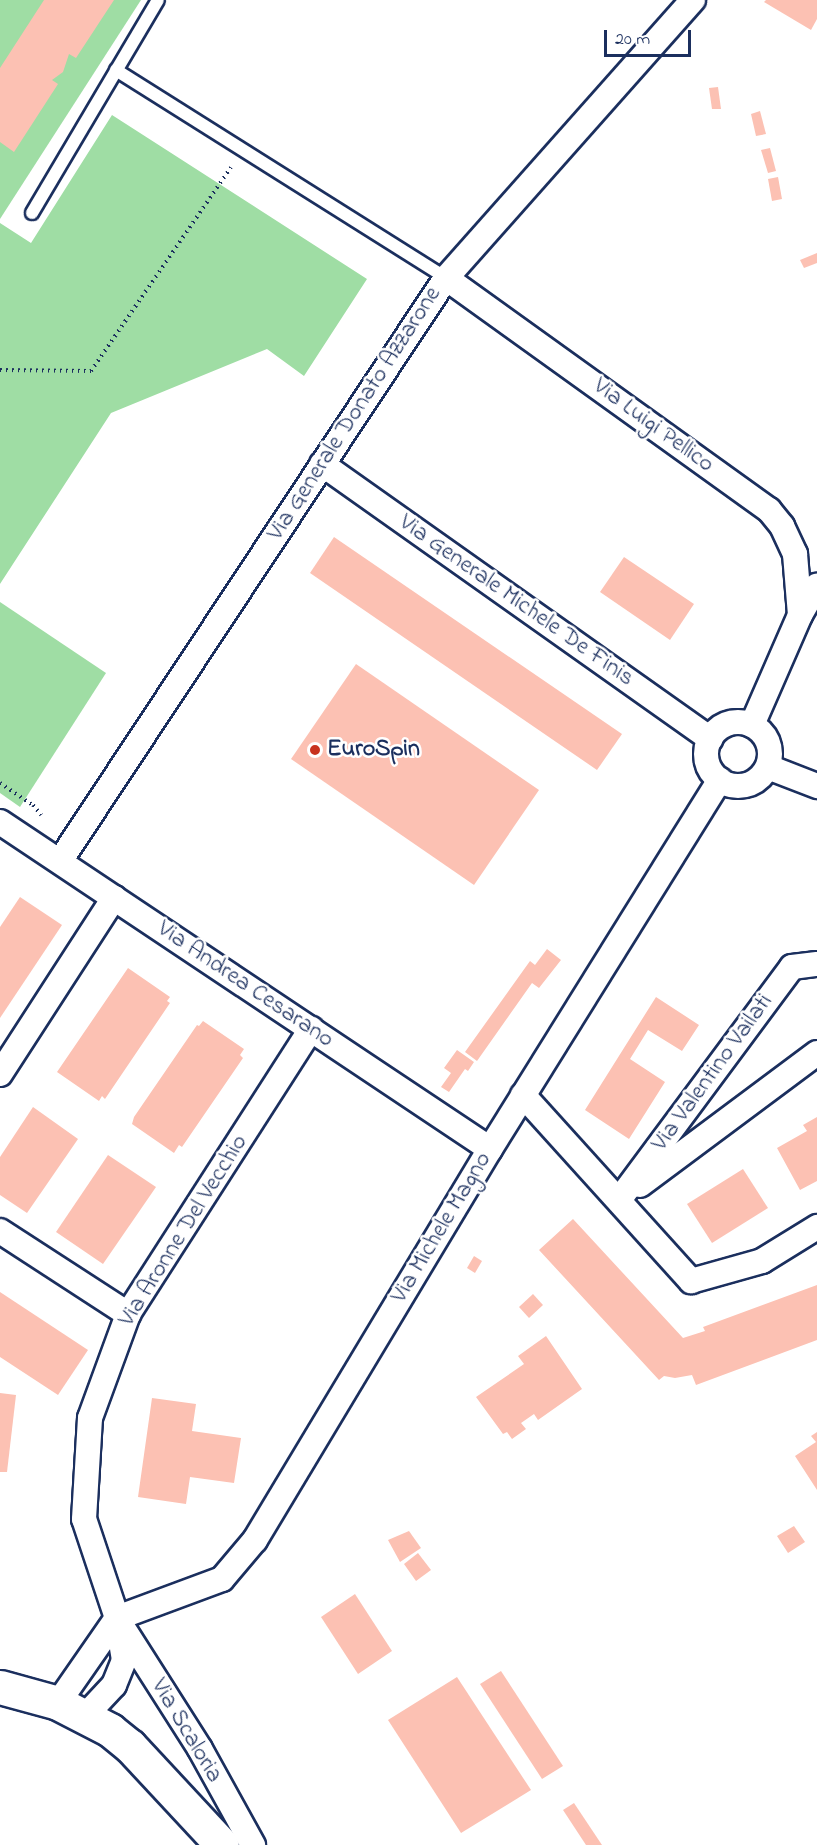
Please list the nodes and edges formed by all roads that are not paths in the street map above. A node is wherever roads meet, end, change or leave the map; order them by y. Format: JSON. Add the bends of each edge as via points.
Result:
{"nodes":[{"id":1,"x":158,"y":0,"type":"edge"},
{"id":2,"x":693,"y":0,"type":"edge"},
{"id":3,"x":116,"y":70,"type":"junction"},
{"id":4,"x":32,"y":213,"type":"dead end"},
{"id":5,"x":446,"y":278,"type":"junction"},
{"id":6,"x":322,"y":464,"type":"junction"},
{"id":7,"x":817,"y":586,"type":"edge"},
{"id":8,"x":800,"y":615,"type":"junction"},
{"id":9,"x":752,"y":725,"type":"junction"},
{"id":10,"x":710,"y":739,"type":"junction"},
{"id":11,"x":768,"y":767,"type":"junction"},
{"id":12,"x":720,"y":780,"type":"junction"},
{"id":13,"x":817,"y":786,"type":"edge"},
{"id":14,"x":0,"y":822,"type":"edge"},
{"id":15,"x":60,"y":861,"type":"junction"},
{"id":16,"x":114,"y":898,"type":"junction"},
{"id":17,"x":817,"y":964,"type":"edge"},
{"id":18,"x":311,"y":1029,"type":"junction"},
{"id":19,"x":817,"y":1053,"type":"edge"},
{"id":20,"x":0,"y":1074,"type":"edge"},
{"id":21,"x":524,"y":1095,"type":"junction"},
{"id":22,"x":490,"y":1149,"type":"junction"},
{"id":23,"x":619,"y":1200,"type":"junction"},
{"id":24,"x":817,"y":1227,"type":"edge"},
{"id":25,"x":0,"y":1231,"type":"edge"},
{"id":26,"x":128,"y":1314,"type":"junction"},
{"id":27,"x":117,"y":1618,"type":"junction"},
{"id":28,"x":0,"y":1687,"type":"edge"},
{"id":29,"x":72,"y":1709,"type":"junction"},
{"id":30,"x":222,"y":1845,"type":"edge"},
{"id":31,"x":253,"y":1845,"type":"edge"}],
"edges":[{"from":1,"to":3,"type":"lane"},
{"from":2,"to":5,"type":"street","name":"Via Generale Donato Azzarone"},
{"from":3,"to":4,"type":"lane"},
{"from":3,"to":5,"type":"lane"},
{"from":5,"to":6,"type":"street","name":"Via Generale Donato Azzarone"},
{"from":5,"to":8,"type":"street","name":"Via Luigi Pellico","via":[[770,510],[795,554]]},
{"from":6,"to":10,"type":"street","name":"Via Generale Michele De Finis"},
{"from":6,"to":15,"type":"street","name":"Via Generale Donato Azzarone"},
{"from":7,"to":8,"type":"street"},
{"from":8,"to":9,"type":"street"},
{"from":9,"to":10,"type":"street","via":[[729,723]]},
{"from":9,"to":11,"type":"street","via":[[766,736],[770,746]]},
{"from":10,"to":12,"type":"street","via":[[708,765]]},
{"from":11,"to":12,"type":"street","via":[[747,785]]},
{"from":11,"to":13,"type":"street"},
{"from":12,"to":21,"type":"street","name":"Via Michele Magno"},
{"from":14,"to":15,"type":"street","name":"Via Andrea Cesarano"},
{"from":15,"to":16,"type":"street","name":"Via Andrea Cesarano"},
{"from":16,"to":18,"type":"street","name":"Via Andrea Cesarano"},
{"from":16,"to":20,"type":"street"},
{"from":17,"to":23,"type":"street","name":"Via Valentino Vailati","via":[[792,967]]},
{"from":18,"to":22,"type":"street","name":"Via Andrea Cesarano"},
{"from":18,"to":26,"type":"street","name":"Via Aronne Del Vecchio"},
{"from":19,"to":23,"type":"street","name":"Via Valentino Vailati"},
{"from":21,"to":22,"type":"street","name":"Via Michele Magno"},
{"from":21,"to":23,"type":"street"},
{"from":22,"to":27,"type":"street","name":"Via Michele Magno","via":[[255,1540],[222,1579]]},
{"from":23,"to":24,"type":"street","via":[[691,1281],[762,1261]]},
{"from":25,"to":26,"type":"street"},
{"from":26,"to":27,"type":"street","name":"Via Aronne Del Vecchio","via":[[90,1418],[84,1519]]},
{"from":27,"to":29,"type":"street"},
{"from":27,"to":29,"type":"street","name":"Via Aronne Del Vecchio","via":[[124,1660],[114,1685]]},
{"from":27,"to":31,"type":"street","name":"Via Scaloria","via":[[200,1749]]},
{"from":28,"to":29,"type":"main road","name":"Via Scaloria"},
{"from":29,"to":30,"type":"main road","name":"Via Scaloria","via":[[130,1746]]}]}
